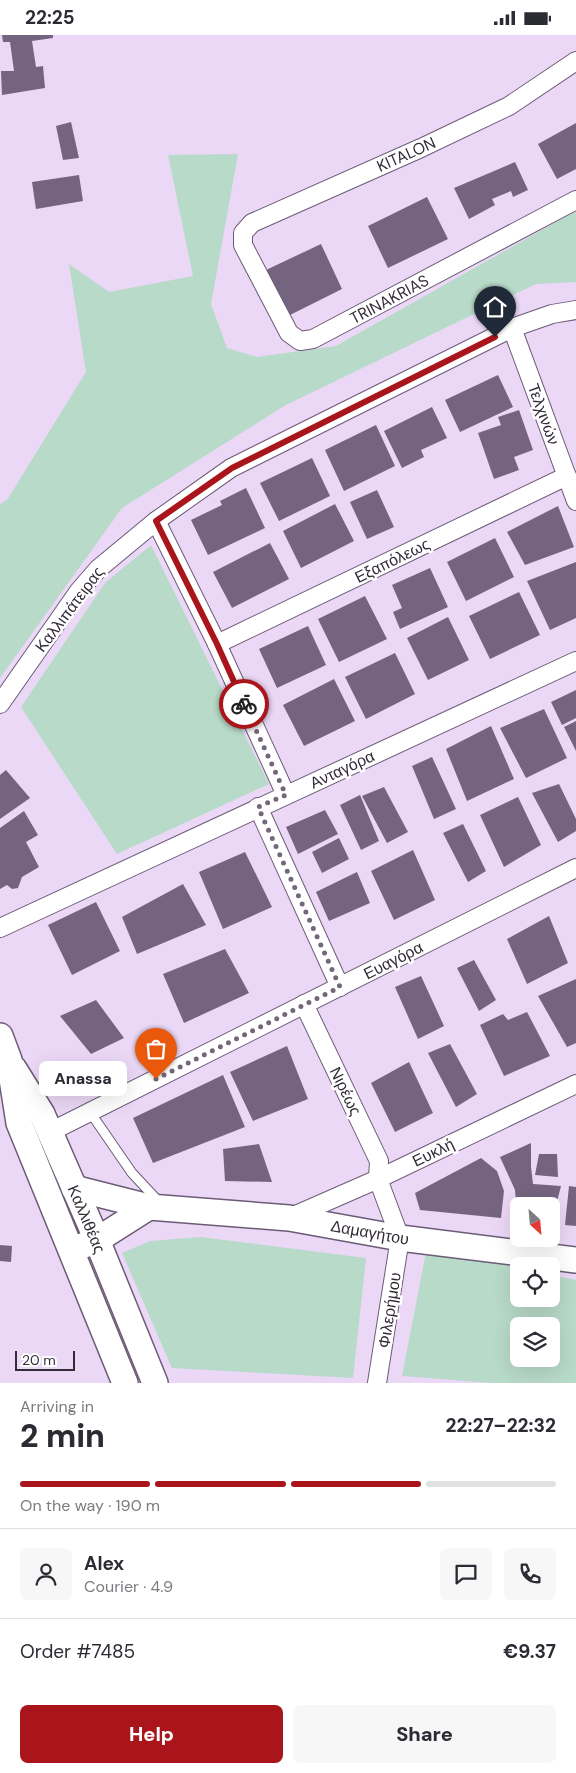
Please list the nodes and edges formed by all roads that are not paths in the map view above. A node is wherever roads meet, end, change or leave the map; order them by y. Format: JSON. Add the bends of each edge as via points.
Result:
{"nodes":[{"id":1,"x":576,"y":61,"type":"edge"},
{"id":2,"x":576,"y":200,"type":"edge"},
{"id":3,"x":243,"y":245,"type":"joint"},
{"id":4,"x":576,"y":310,"type":"edge"},
{"id":5,"x":512,"y":328,"type":"junction"},
{"id":6,"x":567,"y":475,"type":"junction"},
{"id":7,"x":576,"y":501,"type":"edge"},
{"id":8,"x":156,"y":521,"type":"junction"},
{"id":9,"x":217,"y":644,"type":"junction"},
{"id":10,"x":576,"y":661,"type":"edge"},
{"id":11,"x":0,"y":704,"type":"edge"},
{"id":12,"x":286,"y":795,"type":"junction"},
{"id":13,"x":258,"y":807,"type":"junction"},
{"id":14,"x":576,"y":869,"type":"edge"},
{"id":15,"x":0,"y":928,"type":"edge"},
{"id":16,"x":340,"y":987,"type":"junction"},
{"id":17,"x":304,"y":1005,"type":"junction"},
{"id":18,"x":0,"y":1036,"type":"edge"},
{"id":19,"x":9,"y":1060,"type":"junction"},
{"id":20,"x":572,"y":1088,"type":"edge"},
{"id":21,"x":90,"y":1112,"type":"junction"},
{"id":22,"x":50,"y":1132,"type":"junction"},
{"id":23,"x":378,"y":1179,"type":"junction"},
{"id":24,"x":74,"y":1188,"type":"junction"},
{"id":25,"x":156,"y":1207,"type":"junction"},
{"id":26,"x":289,"y":1218,"type":"junction"},
{"id":27,"x":400,"y":1238,"type":"junction"},
{"id":28,"x":96,"y":1240,"type":"junction"},
{"id":29,"x":70,"y":1250,"type":"junction"},
{"id":30,"x":576,"y":1260,"type":"edge"},
{"id":31,"x":125,"y":1383,"type":"edge"},
{"id":32,"x":155,"y":1383,"type":"edge"},
{"id":33,"x":377,"y":1383,"type":"edge"}],
"edges":[{"from":1,"to":3,"type":"street","name":"KITALON","via":[[509,106],[252,223],[243,233]]},
{"from":2,"to":3,"type":"street","name":"TRINAKRIAS","via":[[313,339],[300,341],[289,333]]},
{"from":4,"to":5,"type":"street","name":"Καλλιπάτειρας","via":[[552,314]]},
{"from":5,"to":6,"type":"street","name":"Τελχινών"},
{"from":5,"to":8,"type":"street","name":"Καλλιπάτειρας","via":[[232,468]]},
{"from":6,"to":7,"type":"street","name":"Τελχινών"},
{"from":6,"to":9,"type":"street","name":"Εξαπόλεως"},
{"from":8,"to":9,"type":"street"},
{"from":8,"to":11,"type":"street","name":"Καλλιπάτειρας","via":[[98,569],[79,591]]},
{"from":9,"to":12,"type":"street"},
{"from":10,"to":12,"type":"street","name":"Ανταγόρα"},
{"from":12,"to":13,"type":"street","name":"Ανταγόρα"},
{"from":13,"to":15,"type":"street","name":"Ανταγόρα"},
{"from":13,"to":16,"type":"street"},
{"from":14,"to":16,"type":"street","name":"Ευαγόρα"},
{"from":16,"to":17,"type":"street","name":"Ευαγόρα"},
{"from":17,"to":21,"type":"street","name":"Ευαγόρα"},
{"from":17,"to":23,"type":"street","name":"Νιρέως","via":[[379,1161]]},
{"from":18,"to":19,"type":"main road","name":"Καλλιθέας"},
{"from":19,"to":22,"type":"main road","name":"Καλλιθέας"},
{"from":19,"to":29,"type":"main road","name":"Καλλιθέας","via":[[19,1123]]},
{"from":20,"to":23,"type":"street","name":"Ευκλή"},
{"from":21,"to":22,"type":"street","name":"Ευαγόρα"},
{"from":21,"to":25,"type":"lane"},
{"from":22,"to":24,"type":"main road","name":"Καλλιθέας"},
{"from":23,"to":26,"type":"street","name":"Ευκλή"},
{"from":23,"to":27,"type":"street","name":"Νιρέως"},
{"from":24,"to":25,"type":"main road","name":"Δαμαγήτου"},
{"from":24,"to":28,"type":"main road","name":"Καλλιθέας"},
{"from":25,"to":26,"type":"main road","name":"Δαμαγήτου"},
{"from":25,"to":28,"type":"main road"},
{"from":26,"to":27,"type":"main road","name":"Δαμαγήτου"},
{"from":27,"to":30,"type":"main road","name":"Δαμαγήτου"},
{"from":27,"to":33,"type":"street","name":"Φιλερήμου"},
{"from":28,"to":29,"type":"main road"},
{"from":28,"to":32,"type":"main road","name":"Καλλιθέας"},
{"from":29,"to":31,"type":"main road","name":"Καλλιθέας"}]}
